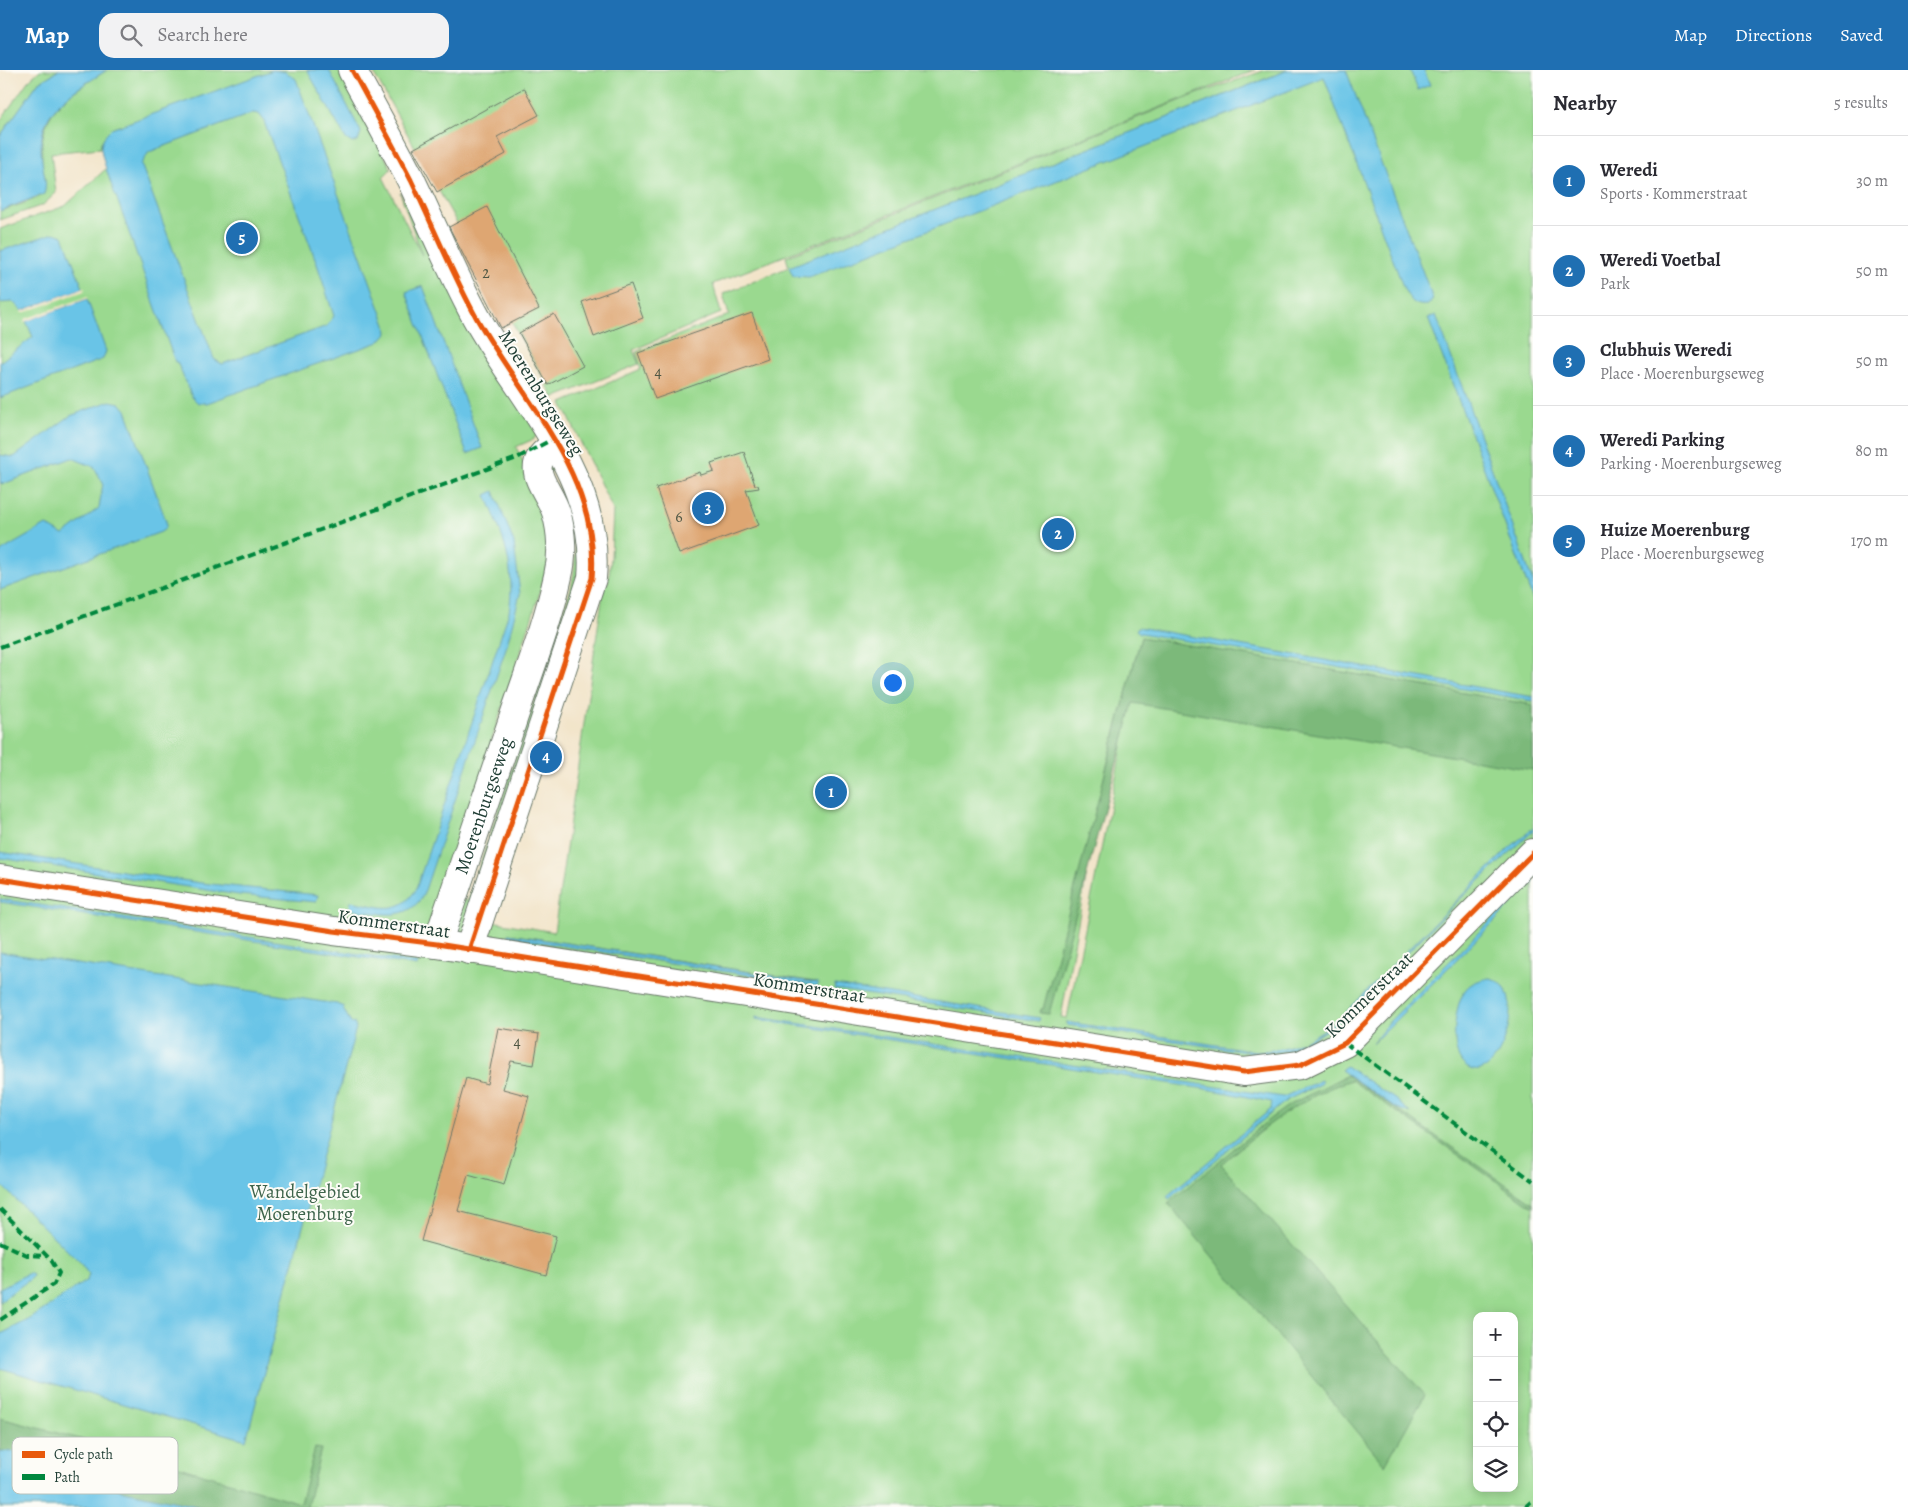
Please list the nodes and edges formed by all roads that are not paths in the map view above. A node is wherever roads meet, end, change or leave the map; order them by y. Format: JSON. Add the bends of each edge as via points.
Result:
{"nodes":[{"id":1,"x":352,"y":70,"type":"edge"},
{"id":2,"x":556,"y":445,"type":"junction"},
{"id":3,"x":1533,"y":853,"type":"edge"},
{"id":4,"x":0,"y":879,"type":"edge"},
{"id":5,"x":436,"y":944,"type":"junction"},
{"id":6,"x":469,"y":950,"type":"junction"}],
"edges":[{"from":1,"to":2,"type":"street","name":"Moerenburgseweg","via":[[477,317]]},
{"from":2,"to":5,"type":"street","name":"Moerenburgseweg","via":[[543,455],[538,471],[556,511],[561,540],[559,574]]},
{"from":2,"to":6,"type":"street","name":"Moerenburgseweg","via":[[576,480],[590,525],[594,554],[592,578]]},
{"from":3,"to":6,"type":"street","name":"Kommerstraat","via":[[1345,1044],[1300,1065],[1275,1070],[1235,1071]]},
{"from":4,"to":5,"type":"street","name":"Kommerstraat"},
{"from":5,"to":6,"type":"street","name":"Kommerstraat"}]}
